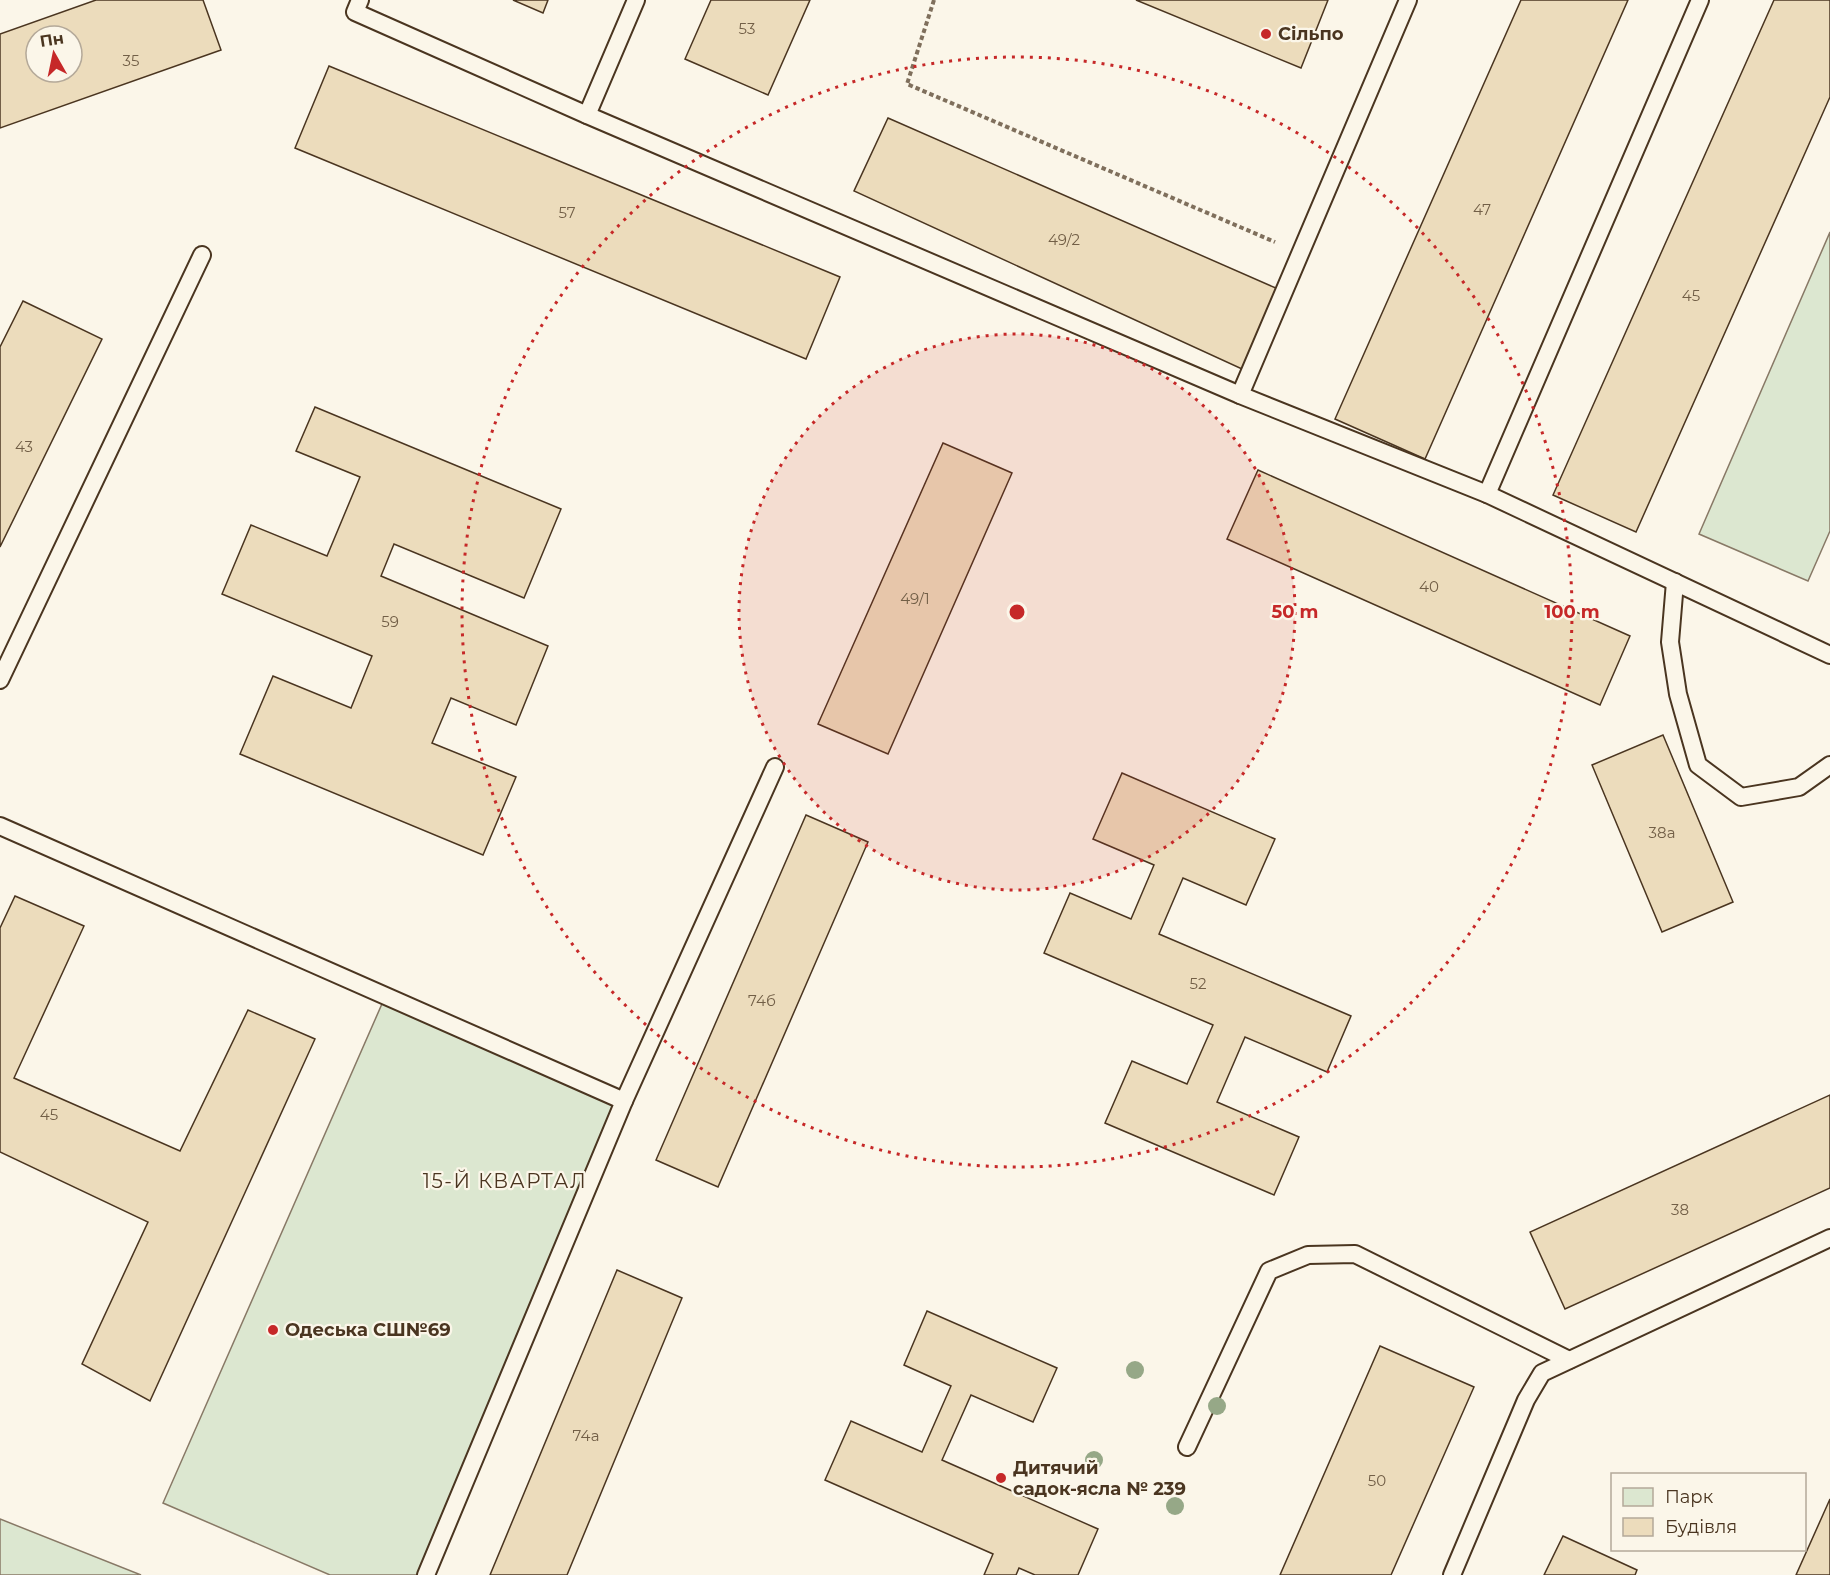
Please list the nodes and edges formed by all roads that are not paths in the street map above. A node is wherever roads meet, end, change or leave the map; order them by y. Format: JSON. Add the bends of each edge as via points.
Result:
{"nodes":[{"id":1,"x":360,"y":0,"type":"edge"},
{"id":2,"x":636,"y":0,"type":"edge"},
{"id":3,"x":1408,"y":0,"type":"edge"},
{"id":4,"x":1700,"y":0,"type":"edge"},
{"id":5,"x":587,"y":115,"type":"junction"},
{"id":6,"x":202,"y":255,"type":"dead end"},
{"id":7,"x":1240,"y":395,"type":"junction"},
{"id":8,"x":1487,"y":494,"type":"junction"},
{"id":9,"x":1675,"y":582,"type":"junction"},
{"id":10,"x":1830,"y":655,"type":"edge"},
{"id":11,"x":0,"y":680,"type":"edge"},
{"id":12,"x":1830,"y":765,"type":"edge"},
{"id":13,"x":775,"y":767,"type":"dead end"},
{"id":14,"x":0,"y":826,"type":"edge"},
{"id":15,"x":624,"y":1101,"type":"junction"},
{"id":16,"x":1830,"y":1238,"type":"edge"},
{"id":17,"x":1569,"y":1360,"type":"junction"},
{"id":18,"x":1187,"y":1447,"type":"dead end"},
{"id":19,"x":426,"y":1575,"type":"edge"},
{"id":20,"x":1452,"y":1575,"type":"edge"}],
"edges":[{"from":1,"to":5,"type":"lane","via":[[355,12]]},
{"from":2,"to":5,"type":"lane"},
{"from":3,"to":7,"type":"lane"},
{"from":4,"to":8,"type":"lane"},
{"from":5,"to":7,"type":"lane"},
{"from":6,"to":11,"type":"lane"},
{"from":7,"to":8,"type":"lane"},
{"from":8,"to":9,"type":"lane"},
{"from":9,"to":10,"type":"lane"},
{"from":9,"to":12,"type":"lane","via":[[1670,642],[1678,694],[1698,765],[1742,797],[1799,787]]},
{"from":13,"to":15,"type":"lane"},
{"from":14,"to":15,"type":"lane"},
{"from":15,"to":19,"type":"lane"},
{"from":16,"to":17,"type":"lane"},
{"from":17,"to":18,"type":"lane","via":[[1354,1254],[1308,1255],[1269,1271]]},
{"from":17,"to":20,"type":"lane","via":[[1542,1373],[1526,1400]]}]}
